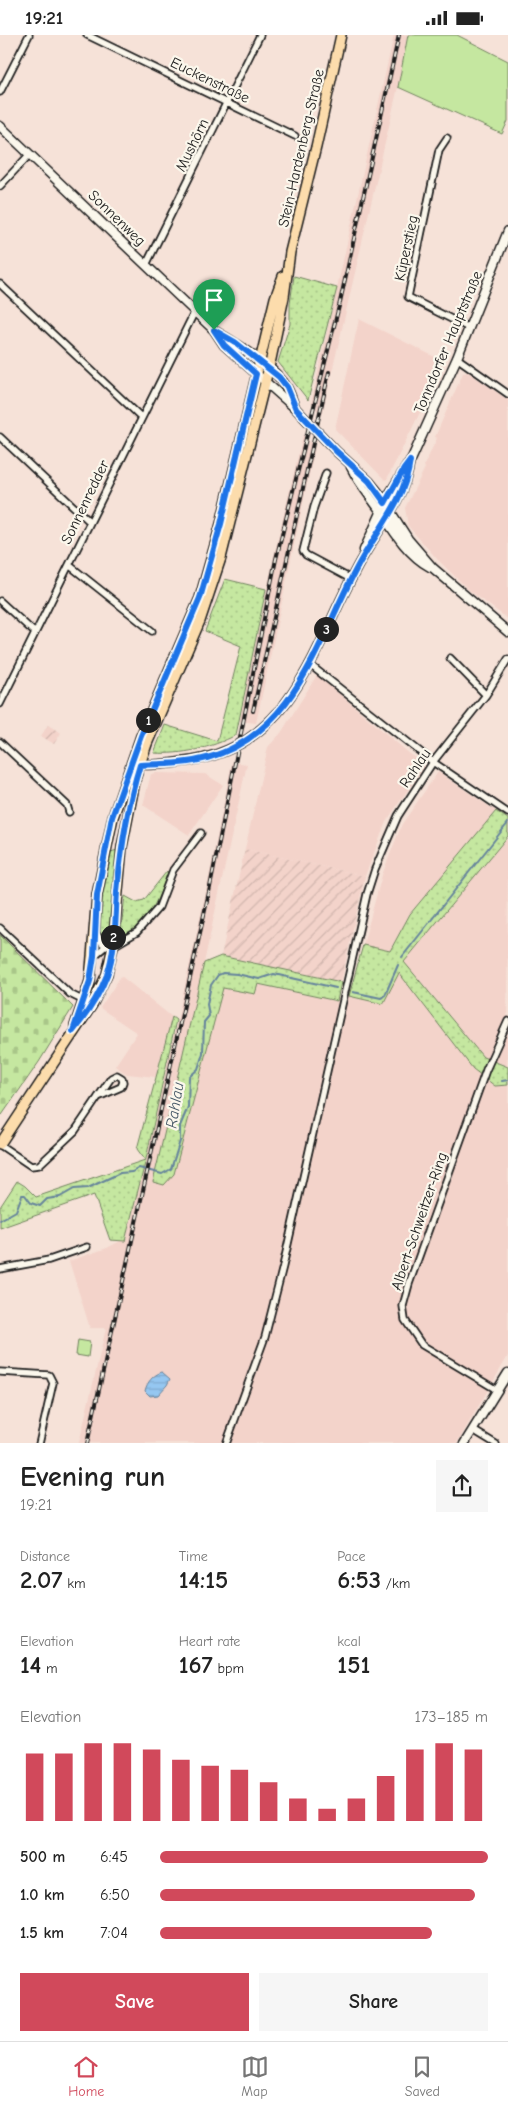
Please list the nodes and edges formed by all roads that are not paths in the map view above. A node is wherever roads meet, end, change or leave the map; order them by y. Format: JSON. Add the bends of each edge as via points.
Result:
{"nodes":[{"id":1,"x":29,"y":35,"type":"edge"},
{"id":2,"x":87,"y":35,"type":"edge"},
{"id":3,"x":260,"y":35,"type":"edge"},
{"id":4,"x":341,"y":35,"type":"edge"},
{"id":5,"x":0,"y":92,"type":"edge"},
{"id":6,"x":227,"y":102,"type":"junction"},
{"id":7,"x":0,"y":126,"type":"edge"},
{"id":8,"x":295,"y":136,"type":"dead end"},
{"id":9,"x":447,"y":138,"type":"dead end"},
{"id":10,"x":30,"y":154,"type":"junction"},
{"id":11,"x":0,"y":186,"type":"edge"},
{"id":12,"x":508,"y":231,"type":"edge"},
{"id":13,"x":146,"y":265,"type":"junction"},
{"id":14,"x":287,"y":267,"type":"junction"},
{"id":15,"x":0,"y":284,"type":"edge"},
{"id":16,"x":195,"y":311,"type":"junction"},
{"id":17,"x":469,"y":328,"type":"junction"},
{"id":18,"x":214,"y":330,"type":"junction"},
{"id":19,"x":457,"y":358,"type":"junction"},
{"id":20,"x":259,"y":361,"type":"junction"},
{"id":21,"x":269,"y":368,"type":"junction"},
{"id":22,"x":256,"y":374,"type":"junction"},
{"id":23,"x":265,"y":382,"type":"junction"},
{"id":24,"x":508,"y":394,"type":"edge"},
{"id":25,"x":296,"y":409,"type":"junction"},
{"id":26,"x":141,"y":417,"type":"junction"},
{"id":27,"x":0,"y":437,"type":"edge"},
{"id":28,"x":410,"y":461,"type":"junction"},
{"id":29,"x":350,"y":465,"type":"junction"},
{"id":30,"x":326,"y":473,"type":"dead end"},
{"id":31,"x":385,"y":503,"type":"junction"},
{"id":32,"x":381,"y":513,"type":"junction"},
{"id":33,"x":391,"y":513,"type":"junction"},
{"id":34,"x":89,"y":521,"type":"junction"},
{"id":35,"x":386,"y":521,"type":"junction"},
{"id":36,"x":360,"y":561,"type":"junction"},
{"id":37,"x":69,"y":565,"type":"junction"},
{"id":38,"x":433,"y":568,"type":"junction"},
{"id":39,"x":352,"y":579,"type":"junction"},
{"id":40,"x":0,"y":601,"type":"edge"},
{"id":41,"x":152,"y":631,"type":"dead end"},
{"id":42,"x":508,"y":631,"type":"edge"},
{"id":43,"x":35,"y":633,"type":"junction"},
{"id":44,"x":450,"y":658,"type":"dead end"},
{"id":45,"x":508,"y":659,"type":"edge"},
{"id":46,"x":309,"y":664,"type":"junction"},
{"id":47,"x":486,"y":695,"type":"junction"},
{"id":48,"x":0,"y":704,"type":"edge"},
{"id":49,"x":0,"y":742,"type":"edge"},
{"id":50,"x":433,"y":762,"type":"junction"},
{"id":51,"x":135,"y":764,"type":"junction"},
{"id":52,"x":69,"y":812,"type":"dead end"},
{"id":53,"x":508,"y":813,"type":"edge"},
{"id":54,"x":201,"y":833,"type":"dead end"},
{"id":55,"x":0,"y":928,"type":"edge"},
{"id":56,"x":94,"y":930,"type":"junction"},
{"id":57,"x":110,"y":946,"type":"junction"},
{"id":58,"x":94,"y":956,"type":"junction"},
{"id":59,"x":84,"y":1001,"type":"junction"},
{"id":60,"x":508,"y":1021,"type":"edge"},
{"id":61,"x":73,"y":1031,"type":"junction"},
{"id":62,"x":98,"y":1097,"type":"junction"},
{"id":63,"x":0,"y":1144,"type":"edge"},
{"id":64,"x":87,"y":1247,"type":"dead end"},
{"id":65,"x":0,"y":1269,"type":"edge"},
{"id":66,"x":0,"y":1372,"type":"edge"},
{"id":67,"x":508,"y":1373,"type":"edge"},
{"id":68,"x":497,"y":1391,"type":"junction"},
{"id":69,"x":473,"y":1430,"type":"junction"},
{"id":70,"x":39,"y":1443,"type":"edge"},
{"id":71,"x":226,"y":1443,"type":"edge"},
{"id":72,"x":464,"y":1443,"type":"edge"},
{"id":73,"x":496,"y":1443,"type":"edge"}],
"edges":[{"from":1,"to":5,"type":"street"},
{"from":2,"to":6,"type":"street","name":"Euckenstraße"},
{"from":3,"to":6,"type":"street","name":"Mushörn"},
{"from":4,"to":14,"type":"main road","name":"Stein-Hardenberg-Straße"},
{"from":6,"to":8,"type":"street","name":"Euckenstraße"},
{"from":6,"to":13,"type":"street","name":"Mushörn"},
{"from":7,"to":10,"type":"main road","name":"Sonnenweg"},
{"from":9,"to":17,"type":"street","name":"Küperstieg","via":[[439,150],[408,297]]},
{"from":10,"to":11,"type":"street"},
{"from":10,"to":13,"type":"main road","name":"Sonnenweg"},
{"from":12,"to":17,"type":"main road","name":"Tonndorfer Hauptstraße"},
{"from":13,"to":16,"type":"main road","name":"Sonnenweg"},
{"from":14,"to":20,"type":"main road","name":"Stein-Hardenberg-Straße","via":[[275,298]]},
{"from":14,"to":21,"type":"main road","name":"Stein-Hardenberg-Straße"},
{"from":15,"to":26,"type":"street"},
{"from":16,"to":18,"type":"main road","name":"Sonnenweg"},
{"from":16,"to":26,"type":"street","name":"Sonnenredder"},
{"from":17,"to":19,"type":"main road","name":"Tonndorfer Hauptstraße"},
{"from":18,"to":20,"type":"main road","name":"Sonnenweg"},
{"from":18,"to":22,"type":"main road","name":"Sonnenweg","via":[[224,345]]},
{"from":19,"to":24,"type":"street"},
{"from":19,"to":28,"type":"main road","name":"Tonndorfer Hauptstraße"},
{"from":20,"to":21,"type":"main road","name":"Sonnenweg"},
{"from":20,"to":22,"type":"main road","name":"Stein-Hardenberg-Straße"},
{"from":21,"to":23,"type":"main road","name":"Stein-Hardenberg-Straße"},
{"from":21,"to":25,"type":"main road","name":"Sonnenweg","via":[[287,387]]},
{"from":22,"to":23,"type":"main road","name":"Sonnenweg"},
{"from":22,"to":51,"type":"main road","name":"Stein-Hardenberg-Straße","via":[[200,598]]},
{"from":23,"to":25,"type":"main road","name":"Sonnenweg"},
{"from":23,"to":51,"type":"main road","name":"Stein-Hardenberg-Straße","via":[[216,574],[200,621]]},
{"from":25,"to":29,"type":"main road","name":"Sonnenweg"},
{"from":26,"to":34,"type":"street","name":"Sonnenredder"},
{"from":27,"to":34,"type":"street"},
{"from":28,"to":31,"type":"main road","name":"Tonndorfer Hauptstraße"},
{"from":28,"to":33,"type":"main road","name":"Tonndorfer Hauptstraße","via":[[405,483]]},
{"from":29,"to":31,"type":"main road","name":"Sonnenweg","via":[[369,481]]},
{"from":29,"to":32,"type":"main road","name":"Sonnenweg"},
{"from":30,"to":39,"type":"street","via":[[303,551]]},
{"from":31,"to":32,"type":"main road","name":"Tonndorfer Hauptstraße"},
{"from":31,"to":33,"type":"main road","name":"Sonnenweg"},
{"from":32,"to":35,"type":"main road","name":"Sonnenweg"},
{"from":32,"to":36,"type":"main road","name":"Tonndorfer Hauptstraße"},
{"from":33,"to":35,"type":"main road","name":"Tonndorfer Hauptstraße"},
{"from":33,"to":38,"type":"main road","name":"Sonnenweg"},
{"from":34,"to":37,"type":"street","name":"Sonnenredder"},
{"from":35,"to":36,"type":"main road","name":"Tonndorfer Hauptstraße"},
{"from":35,"to":38,"type":"main road","name":"Sonnenweg","via":[[420,561]]},
{"from":36,"to":39,"type":"main road","name":"Tonndorfer Hauptstraße"},
{"from":37,"to":41,"type":"street"},
{"from":37,"to":43,"type":"street","name":"Sonnenredder"},
{"from":38,"to":42,"type":"main road"},
{"from":39,"to":46,"type":"main road","name":"Tonndorfer Hauptstraße"},
{"from":40,"to":43,"type":"street"},
{"from":43,"to":48,"type":"street","name":"Sonnenredder"},
{"from":44,"to":47,"type":"street"},
{"from":45,"to":47,"type":"street","name":"Rahlau"},
{"from":46,"to":50,"type":"street"},
{"from":46,"to":51,"type":"main road","name":"Tonndorfer Hauptstraße","via":[[281,711],[241,744],[199,760]]},
{"from":47,"to":50,"type":"street","name":"Rahlau"},
{"from":49,"to":52,"type":"street","via":[[67,805]]},
{"from":50,"to":53,"type":"street"},
{"from":50,"to":71,"type":"street","name":"Rahlau","via":[[398,816],[367,894],[265,1337]]},
{"from":51,"to":56,"type":"main road","name":"Stein-Hardenberg-Straße","via":[[108,836]]},
{"from":51,"to":57,"type":"main road","name":"Stein-Hardenberg-Straße"},
{"from":54,"to":57,"type":"street","via":[[174,871],[159,907],[137,932]]},
{"from":55,"to":59,"type":"street","via":[[70,994]]},
{"from":56,"to":57,"type":"street","via":[[102,943]]},
{"from":56,"to":58,"type":"main road","name":"Stein-Hardenberg-Straße"},
{"from":57,"to":58,"type":"street"},
{"from":57,"to":61,"type":"main road","via":[[109,967],[101,988]]},
{"from":58,"to":59,"type":"main road","name":"Stein-Hardenberg-Straße"},
{"from":59,"to":61,"type":"main road","name":"Stein-Hardenberg-Straße"},
{"from":60,"to":68,"type":"street","name":"Albert-Schweitzer-Ring","via":[[486,1070],[403,1306],[405,1320],[422,1345]]},
{"from":61,"to":63,"type":"main road"},
{"from":62,"to":62,"type":"street","via":[[113,1077],[119,1075],[122,1078],[121,1087]]},
{"from":62,"to":63,"type":"street","via":[[75,1131],[39,1165],[31,1166]]},
{"from":64,"to":65,"type":"street","via":[[49,1260]]},
{"from":66,"to":70,"type":"street","via":[[49,1375],[53,1383]]},
{"from":67,"to":68,"type":"main road"},
{"from":68,"to":69,"type":"main road"},
{"from":69,"to":72,"type":"main road"},
{"from":69,"to":73,"type":"street"}]}
